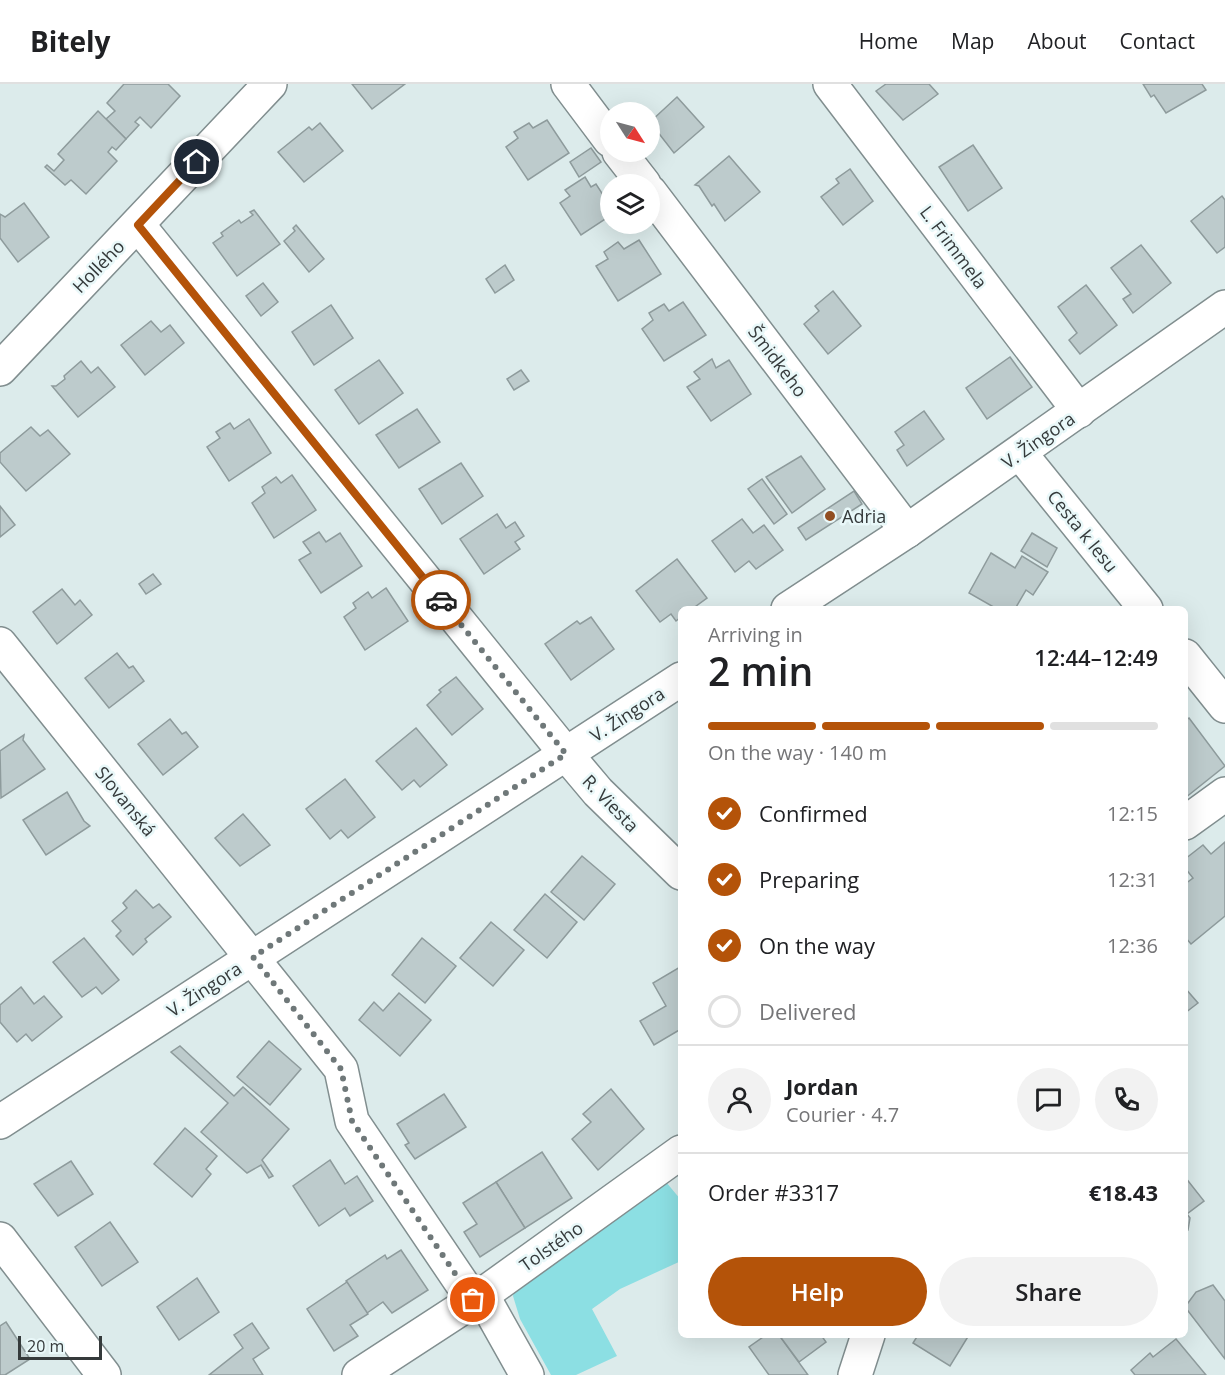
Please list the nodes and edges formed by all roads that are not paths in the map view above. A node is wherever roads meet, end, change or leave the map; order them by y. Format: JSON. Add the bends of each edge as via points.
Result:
{"nodes":[{"id":1,"x":270,"y":84,"type":"edge"},
{"id":2,"x":568,"y":84,"type":"edge"},
{"id":3,"x":830,"y":84,"type":"edge"},
{"id":4,"x":600,"y":127,"type":"edge"},
{"id":5,"x":627,"y":162,"type":"edge"},
{"id":6,"x":636,"y":174,"type":"edge"},
{"id":7,"x":660,"y":205,"type":"edge"},
{"id":8,"x":138,"y":225,"type":"junction"},
{"id":9,"x":1225,"y":307,"type":"edge"},
{"id":10,"x":0,"y":369,"type":"edge"},
{"id":11,"x":1079,"y":411,"type":"junction"},
{"id":12,"x":1020,"y":453,"type":"junction"},
{"id":13,"x":907,"y":531,"type":"junction"},
{"id":14,"x":794,"y":606,"type":"edge"},
{"id":15,"x":1144,"y":606,"type":"edge"},
{"id":16,"x":0,"y":644,"type":"edge"},
{"id":17,"x":1188,"y":660,"type":"edge"},
{"id":18,"x":678,"y":681,"type":"edge"},
{"id":19,"x":1225,"y":706,"type":"edge"},
{"id":20,"x":566,"y":754,"type":"junction"},
{"id":21,"x":1225,"y":794,"type":"edge"},
{"id":22,"x":1188,"y":821,"type":"edge"},
{"id":23,"x":678,"y":870,"type":"edge"},
{"id":24,"x":253,"y":957,"type":"junction"},
{"id":25,"x":0,"y":1122,"type":"edge"},
{"id":26,"x":678,"y":1154,"type":"edge"},
{"id":27,"x":0,"y":1239,"type":"edge"},
{"id":28,"x":478,"y":1298,"type":"junction"},
{"id":29,"x":867,"y":1338,"type":"edge"},
{"id":30,"x":104,"y":1375,"type":"edge"},
{"id":31,"x":359,"y":1375,"type":"edge"},
{"id":32,"x":527,"y":1375,"type":"edge"},
{"id":33,"x":855,"y":1375,"type":"edge"}],
"edges":[{"from":1,"to":8,"type":"street","name":"Hollého"},
{"from":2,"to":4,"type":"street"},
{"from":3,"to":11,"type":"street","name":"L. Frimmela"},
{"from":5,"to":6,"type":"street"},
{"from":7,"to":13,"type":"street","name":"Šmidkeho"},
{"from":8,"to":10,"type":"street","name":"Hollého"},
{"from":8,"to":20,"type":"street","name":"R. Viesta"},
{"from":9,"to":11,"type":"street","name":"V. Žingora"},
{"from":11,"to":12,"type":"street","name":"V. Žingora"},
{"from":12,"to":13,"type":"street","name":"V. Žingora"},
{"from":12,"to":15,"type":"street","name":"Cesta k lesu"},
{"from":13,"to":14,"type":"street","name":"V. Žingora"},
{"from":16,"to":24,"type":"street","name":"Slovanská"},
{"from":17,"to":19,"type":"street"},
{"from":18,"to":20,"type":"street","name":"V. Žingora"},
{"from":20,"to":23,"type":"street","name":"R. Viesta","via":[[598,792]]},
{"from":20,"to":24,"type":"street","name":"V. Žingora"},
{"from":21,"to":22,"type":"street"},
{"from":24,"to":25,"type":"street","name":"V. Žingora"},
{"from":24,"to":28,"type":"street","name":"Slovanská","via":[[341,1069],[352,1121]]},
{"from":26,"to":28,"type":"street","name":"Tolstého"},
{"from":27,"to":30,"type":"street"},
{"from":28,"to":31,"type":"street","name":"Tolstého"},
{"from":28,"to":32,"type":"street","name":"Slovanská"},
{"from":29,"to":33,"type":"street"}]}
